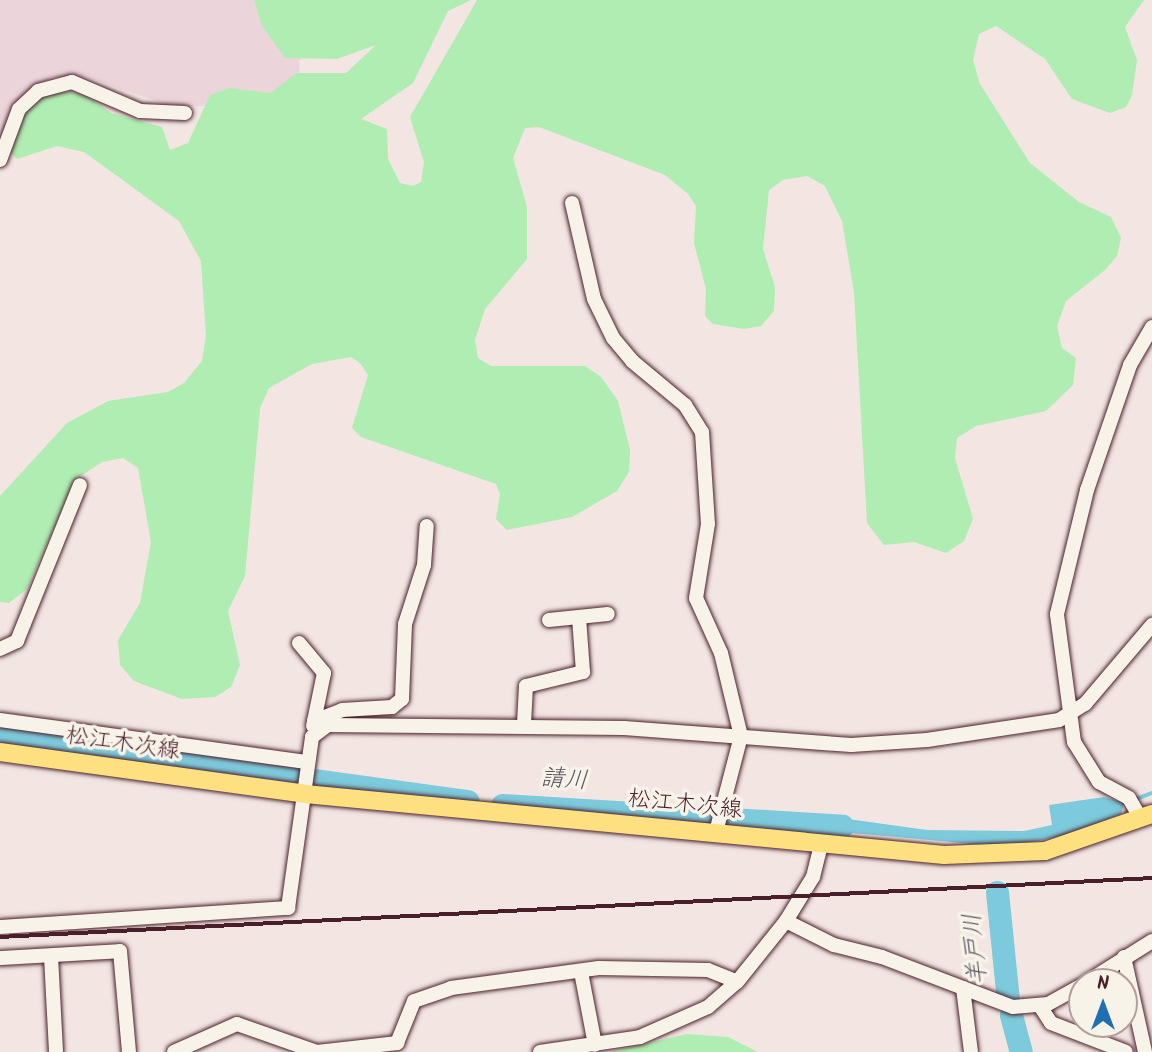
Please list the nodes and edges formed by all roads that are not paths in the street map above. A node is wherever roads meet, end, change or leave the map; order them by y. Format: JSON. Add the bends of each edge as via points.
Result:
{"nodes":[{"id":1,"x":185,"y":113,"type":"dead end"},
{"id":2,"x":0,"y":160,"type":"edge"},
{"id":3,"x":572,"y":203,"type":"dead end"},
{"id":4,"x":1152,"y":327,"type":"edge"},
{"id":5,"x":80,"y":485,"type":"dead end"},
{"id":6,"x":427,"y":526,"type":"dead end"},
{"id":7,"x":608,"y":614,"type":"dead end"},
{"id":8,"x":579,"y":617,"type":"junction"},
{"id":9,"x":550,"y":620,"type":"dead end"},
{"id":10,"x":1152,"y":625,"type":"edge"},
{"id":11,"x":299,"y":643,"type":"dead end"},
{"id":12,"x":0,"y":649,"type":"edge"},
{"id":13,"x":1071,"y":714,"type":"junction"},
{"id":14,"x":0,"y":720,"type":"edge"},
{"id":15,"x":314,"y":721,"type":"junction"},
{"id":16,"x":524,"y":724,"type":"junction"},
{"id":17,"x":741,"y":736,"type":"junction"},
{"id":18,"x":312,"y":737,"type":"junction"},
{"id":19,"x":0,"y":752,"type":"edge"},
{"id":20,"x":308,"y":762,"type":"junction"},
{"id":21,"x":305,"y":794,"type":"junction"},
{"id":22,"x":1147,"y":816,"type":"edge"},
{"id":23,"x":717,"y":827,"type":"junction"},
{"id":24,"x":821,"y":844,"type":"junction"},
{"id":25,"x":786,"y":920,"type":"junction"},
{"id":26,"x":0,"y":928,"type":"edge"},
{"id":27,"x":1152,"y":941,"type":"edge"},
{"id":28,"x":51,"y":956,"type":"junction"},
{"id":29,"x":1124,"y":957,"type":"junction"},
{"id":30,"x":0,"y":958,"type":"edge"},
{"id":31,"x":1108,"y":968,"type":"edge"},
{"id":32,"x":581,"y":972,"type":"junction"},
{"id":33,"x":737,"y":982,"type":"junction"},
{"id":34,"x":963,"y":988,"type":"junction"},
{"id":35,"x":1068,"y":992,"type":"edge"},
{"id":36,"x":1040,"y":1006,"type":"junction"},
{"id":37,"x":595,"y":1045,"type":"junction"},
{"id":38,"x":56,"y":1052,"type":"edge"},
{"id":39,"x":129,"y":1052,"type":"edge"},
{"id":40,"x":174,"y":1052,"type":"edge"},
{"id":41,"x":317,"y":1052,"type":"edge"},
{"id":42,"x":540,"y":1052,"type":"edge"},
{"id":43,"x":971,"y":1052,"type":"edge"},
{"id":44,"x":1126,"y":1052,"type":"edge"},
{"id":45,"x":1145,"y":1052,"type":"edge"}],
"edges":[{"from":1,"to":2,"type":"street","via":[[140,111],[72,82],[38,91],[19,109]]},
{"from":3,"to":17,"type":"street","via":[[594,299],[613,338],[632,361],[685,405],[702,432],[708,524],[696,598],[721,653]]},
{"from":4,"to":13,"type":"street","via":[[1130,365],[1087,490],[1059,599],[1056,628]]},
{"from":5,"to":12,"type":"street","via":[[17,641]]},
{"from":6,"to":15,"type":"street","via":[[424,565],[405,624],[402,699],[392,707],[342,710]]},
{"from":7,"to":8,"type":"street"},
{"from":8,"to":9,"type":"street"},
{"from":8,"to":16,"type":"street","via":[[583,672],[526,686]]},
{"from":10,"to":13,"type":"street"},
{"from":11,"to":15,"type":"street","via":[[324,673]]},
{"from":13,"to":17,"type":"street","via":[[1059,720],[876,745]]},
{"from":13,"to":22,"type":"street","via":[[1074,742],[1099,782],[1129,798]]},
{"from":14,"to":20,"type":"street"},
{"from":15,"to":18,"type":"street"},
{"from":16,"to":17,"type":"street"},
{"from":16,"to":18,"type":"street","via":[[336,724]]},
{"from":17,"to":23,"type":"street"},
{"from":18,"to":20,"type":"street"},
{"from":19,"to":21,"type":"main road","name":"松江木次線"},
{"from":20,"to":21,"type":"street"},
{"from":21,"to":23,"type":"main road","name":"松江木次線"},
{"from":21,"to":26,"type":"street","via":[[290,900],[284,910]]},
{"from":22,"to":24,"type":"main road","name":"松江木次線","via":[[1077,844],[1012,856]]},
{"from":23,"to":24,"type":"main road","name":"松江木次線"},
{"from":24,"to":25,"type":"street","via":[[813,877]]},
{"from":25,"to":33,"type":"street"},
{"from":25,"to":34,"type":"street","via":[[834,945],[883,957]]},
{"from":27,"to":29,"type":"street"},
{"from":28,"to":30,"type":"street"},
{"from":28,"to":38,"type":"street"},
{"from":28,"to":39,"type":"street","via":[[124,955]]},
{"from":29,"to":31,"type":"street"},
{"from":29,"to":45,"type":"street"},
{"from":32,"to":33,"type":"street","via":[[708,970]]},
{"from":32,"to":37,"type":"street"},
{"from":32,"to":41,"type":"street","via":[[432,991],[414,1001],[397,1043]]},
{"from":33,"to":37,"type":"street","via":[[682,1022]]},
{"from":34,"to":36,"type":"street","via":[[1013,1007]]},
{"from":34,"to":43,"type":"street"},
{"from":35,"to":36,"type":"street"},
{"from":36,"to":44,"type":"street","via":[[1051,1023]]},
{"from":37,"to":42,"type":"street"},
{"from":40,"to":41,"type":"street","via":[[237,1024]]}]}
